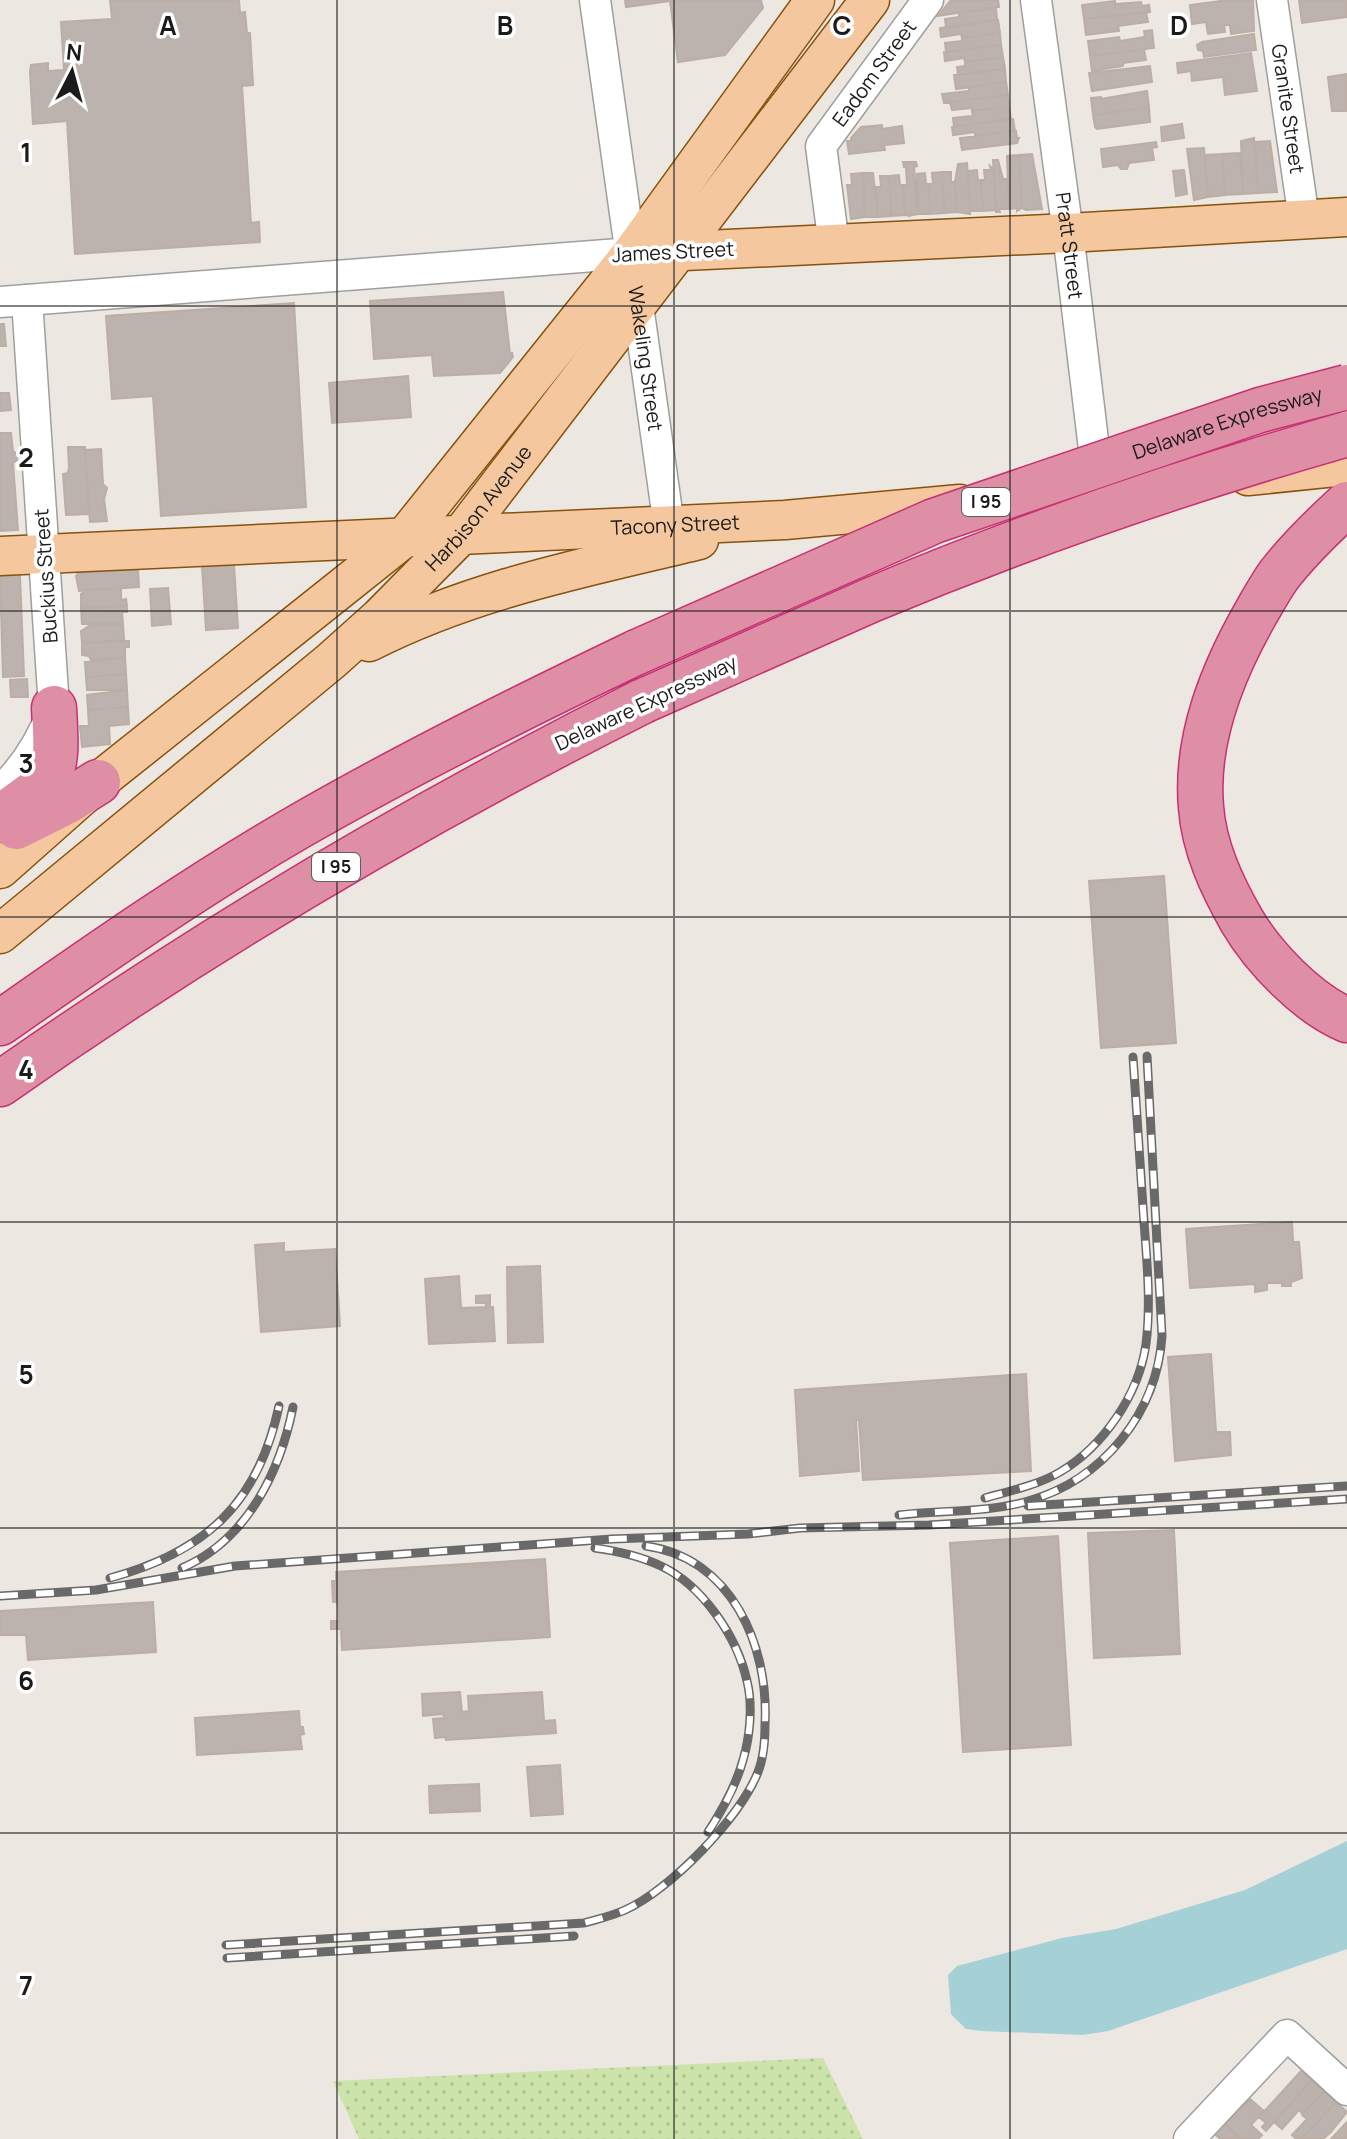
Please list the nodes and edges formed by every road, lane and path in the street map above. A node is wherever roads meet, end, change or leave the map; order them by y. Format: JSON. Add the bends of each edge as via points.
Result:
{"nodes":[{"id":1,"x":595,"y":0,"type":"edge"},
{"id":2,"x":815,"y":0,"type":"edge"},
{"id":3,"x":870,"y":0,"type":"edge"},
{"id":4,"x":928,"y":0,"type":"edge"},
{"id":5,"x":1036,"y":0,"type":"edge"},
{"id":6,"x":1272,"y":0,"type":"edge"},
{"id":7,"x":1347,"y":217,"type":"edge"},
{"id":8,"x":1304,"y":219,"type":"junction"},
{"id":9,"x":1068,"y":233,"type":"junction"},
{"id":10,"x":834,"y":245,"type":"junction"},
{"id":11,"x":679,"y":251,"type":"junction"},
{"id":12,"x":632,"y":253,"type":"junction"},
{"id":13,"x":639,"y":300,"type":"junction"},
{"id":14,"x":14,"y":301,"type":"edge"},
{"id":15,"x":1347,"y":387,"type":"edge"},
{"id":16,"x":1347,"y":434,"type":"edge"},
{"id":17,"x":1347,"y":466,"type":"edge"},
{"id":18,"x":1099,"y":491,"type":"junction"},
{"id":19,"x":1347,"y":504,"type":"edge"},
{"id":20,"x":785,"y":520,"type":"junction"},
{"id":21,"x":669,"y":526,"type":"junction"},
{"id":22,"x":460,"y":536,"type":"junction"},
{"id":23,"x":403,"y":539,"type":"junction"},
{"id":24,"x":44,"y":554,"type":"junction"},
{"id":25,"x":0,"y":556,"type":"edge"},
{"id":26,"x":331,"y":661,"type":"junction"},
{"id":27,"x":54,"y":708,"type":"junction"},
{"id":28,"x":98,"y":782,"type":"junction"},
{"id":29,"x":0,"y":791,"type":"edge"},
{"id":30,"x":0,"y":817,"type":"edge"},
{"id":31,"x":0,"y":835,"type":"edge"},
{"id":32,"x":0,"y":869,"type":"edge"},
{"id":33,"x":0,"y":934,"type":"edge"},
{"id":34,"x":4,"y":1020,"type":"edge"},
{"id":35,"x":1347,"y":1020,"type":"edge"},
{"id":36,"x":0,"y":1084,"type":"edge"},
{"id":37,"x":1347,"y":2090,"type":"edge"},
{"id":38,"x":1189,"y":2139,"type":"edge"}],
"edges":[{"from":1,"to":12,"type":"street","name":"Wakeling Street"},
{"from":2,"to":12,"type":"main road","name":"Harbison Avenue"},
{"from":3,"to":11,"type":"main road","name":"Harbison Avenue"},
{"from":4,"to":10,"type":"street","name":"Eadom Street","via":[[821,146]]},
{"from":5,"to":9,"type":"street","name":"Pratt Street"},
{"from":6,"to":8,"type":"street","name":"Granite Street"},
{"from":7,"to":8,"type":"main road","name":"James Street"},
{"from":8,"to":9,"type":"main road","name":"James Street"},
{"from":9,"to":10,"type":"main road","name":"James Street"},
{"from":9,"to":18,"type":"street","name":"Pratt Street"},
{"from":10,"to":11,"type":"main road","name":"James Street"},
{"from":11,"to":12,"type":"main road","name":"James Street"},
{"from":11,"to":13,"type":"main road","name":"Harbison Avenue"},
{"from":12,"to":13,"type":"street","name":"Wakeling Street"},
{"from":12,"to":14,"type":"street","name":"James Street"},
{"from":12,"to":23,"type":"main road","name":"Harbison Avenue"},
{"from":13,"to":21,"type":"street","name":"Wakeling Street"},
{"from":13,"to":22,"type":"main road","name":"Harbison Avenue"},
{"from":14,"to":24,"type":"street","name":"Buckius Street"},
{"from":15,"to":34,"type":"highway","name":"Delaware Expressway","number":"I 95","bridge":true,"via":[[1260,410],[934,521],[637,652],[405,767],[295,829],[88,960]]},
{"from":16,"to":36,"type":"highway","name":"Delaware Expressway","number":"I 95","bridge":true,"via":[[1066,525],[873,600],[643,701],[268,908]]},
{"from":17,"to":18,"type":"main road","name":"Tacony Street"},
{"from":18,"to":20,"type":"main road","name":"Tacony Street"},
{"from":19,"to":35,"type":"highway","via":[[1278,577],[1239,642],[1212,709],[1200,766],[1201,810],[1211,856],[1230,899],[1284,976]]},
{"from":20,"to":21,"type":"main road","name":"Tacony Street"},
{"from":20,"to":26,"type":"main road","via":[[455,604]]},
{"from":21,"to":22,"type":"main road","name":"Tacony Street"},
{"from":22,"to":23,"type":"main road","name":"Tacony Street"},
{"from":22,"to":26,"type":"main road","name":"Harbison Avenue"},
{"from":23,"to":24,"type":"main road","name":"Tacony Street"},
{"from":23,"to":28,"type":"main road","name":"Harbison Avenue"},
{"from":24,"to":25,"type":"main road","name":"Tacony Street"},
{"from":24,"to":27,"type":"street","name":"Buckius Street"},
{"from":26,"to":33,"type":"main road","name":"Harbison Avenue"},
{"from":27,"to":29,"type":"street","via":[[43,738]]},
{"from":27,"to":30,"type":"highway","via":[[57,757],[52,771],[40,789]]},
{"from":28,"to":31,"type":"highway"},
{"from":28,"to":32,"type":"main road","name":"Harbison Avenue"},
{"from":37,"to":38,"type":"street","via":[[1287,2035]]}]}
